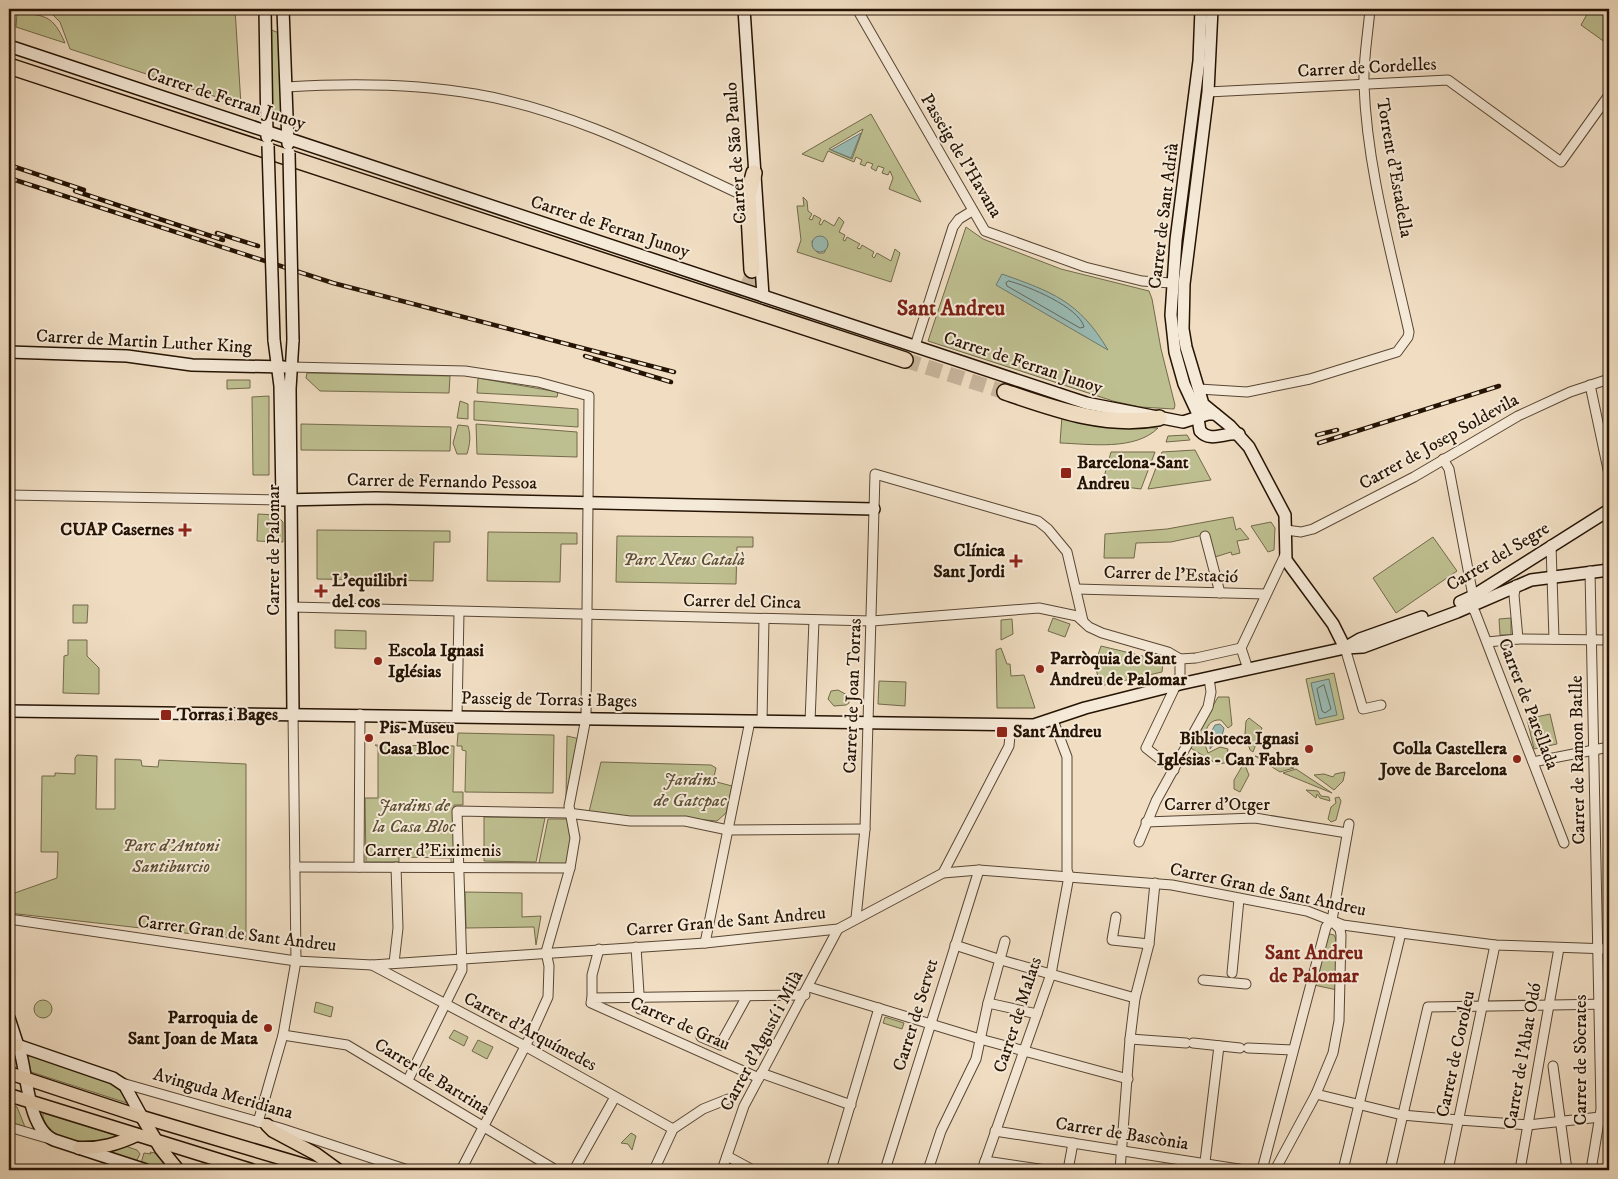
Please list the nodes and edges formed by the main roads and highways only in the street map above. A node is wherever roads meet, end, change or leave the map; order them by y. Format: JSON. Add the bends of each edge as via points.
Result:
{"nodes":[{"id":1,"x":9,"y":66,"type":"edge"},
{"id":2,"x":754,"y":173,"type":"road end"},
{"id":3,"x":752,"y":270,"type":"tunnel mouth"},
{"id":4,"x":905,"y":360,"type":"tunnel mouth"},
{"id":5,"x":1005,"y":392,"type":"tunnel mouth"},
{"id":6,"x":1166,"y":418,"type":"road end"},
{"id":7,"x":9,"y":1073,"type":"edge"},
{"id":8,"x":9,"y":1095,"type":"edge"},
{"id":9,"x":142,"y":1117,"type":"junction"},
{"id":10,"x":262,"y":1124,"type":"road end"},
{"id":11,"x":137,"y":1135,"type":"junction"},
{"id":12,"x":156,"y":1141,"type":"junction"},
{"id":13,"x":79,"y":1148,"type":"road end"},
{"id":14,"x":224,"y":1167,"type":"edge"},
{"id":15,"x":178,"y":1170,"type":"edge"},
{"id":16,"x":251,"y":1170,"type":"edge"},
{"id":17,"x":321,"y":1170,"type":"edge"},
{"id":18,"x":338,"y":1170,"type":"edge"}],
"edges":[{"from":1,"to":4,"type":"highway","via":[[719,295]]},
{"from":2,"to":3,"type":"highway"},
{"from":5,"to":6,"type":"highway","via":[[1062,411],[1110,421],[1142,422]]},
{"from":7,"to":9,"type":"main road"},
{"from":8,"to":11,"type":"main road"},
{"from":9,"to":12,"type":"main road"},
{"from":9,"to":17,"type":"main road"},
{"from":10,"to":18,"type":"main road"},
{"from":11,"to":12,"type":"main road"},
{"from":11,"to":13,"type":"main road","via":[[117,1144]]},
{"from":12,"to":14,"type":"main road"},
{"from":12,"to":15,"type":"main road"},
{"from":14,"to":16,"type":"main road"}]}
